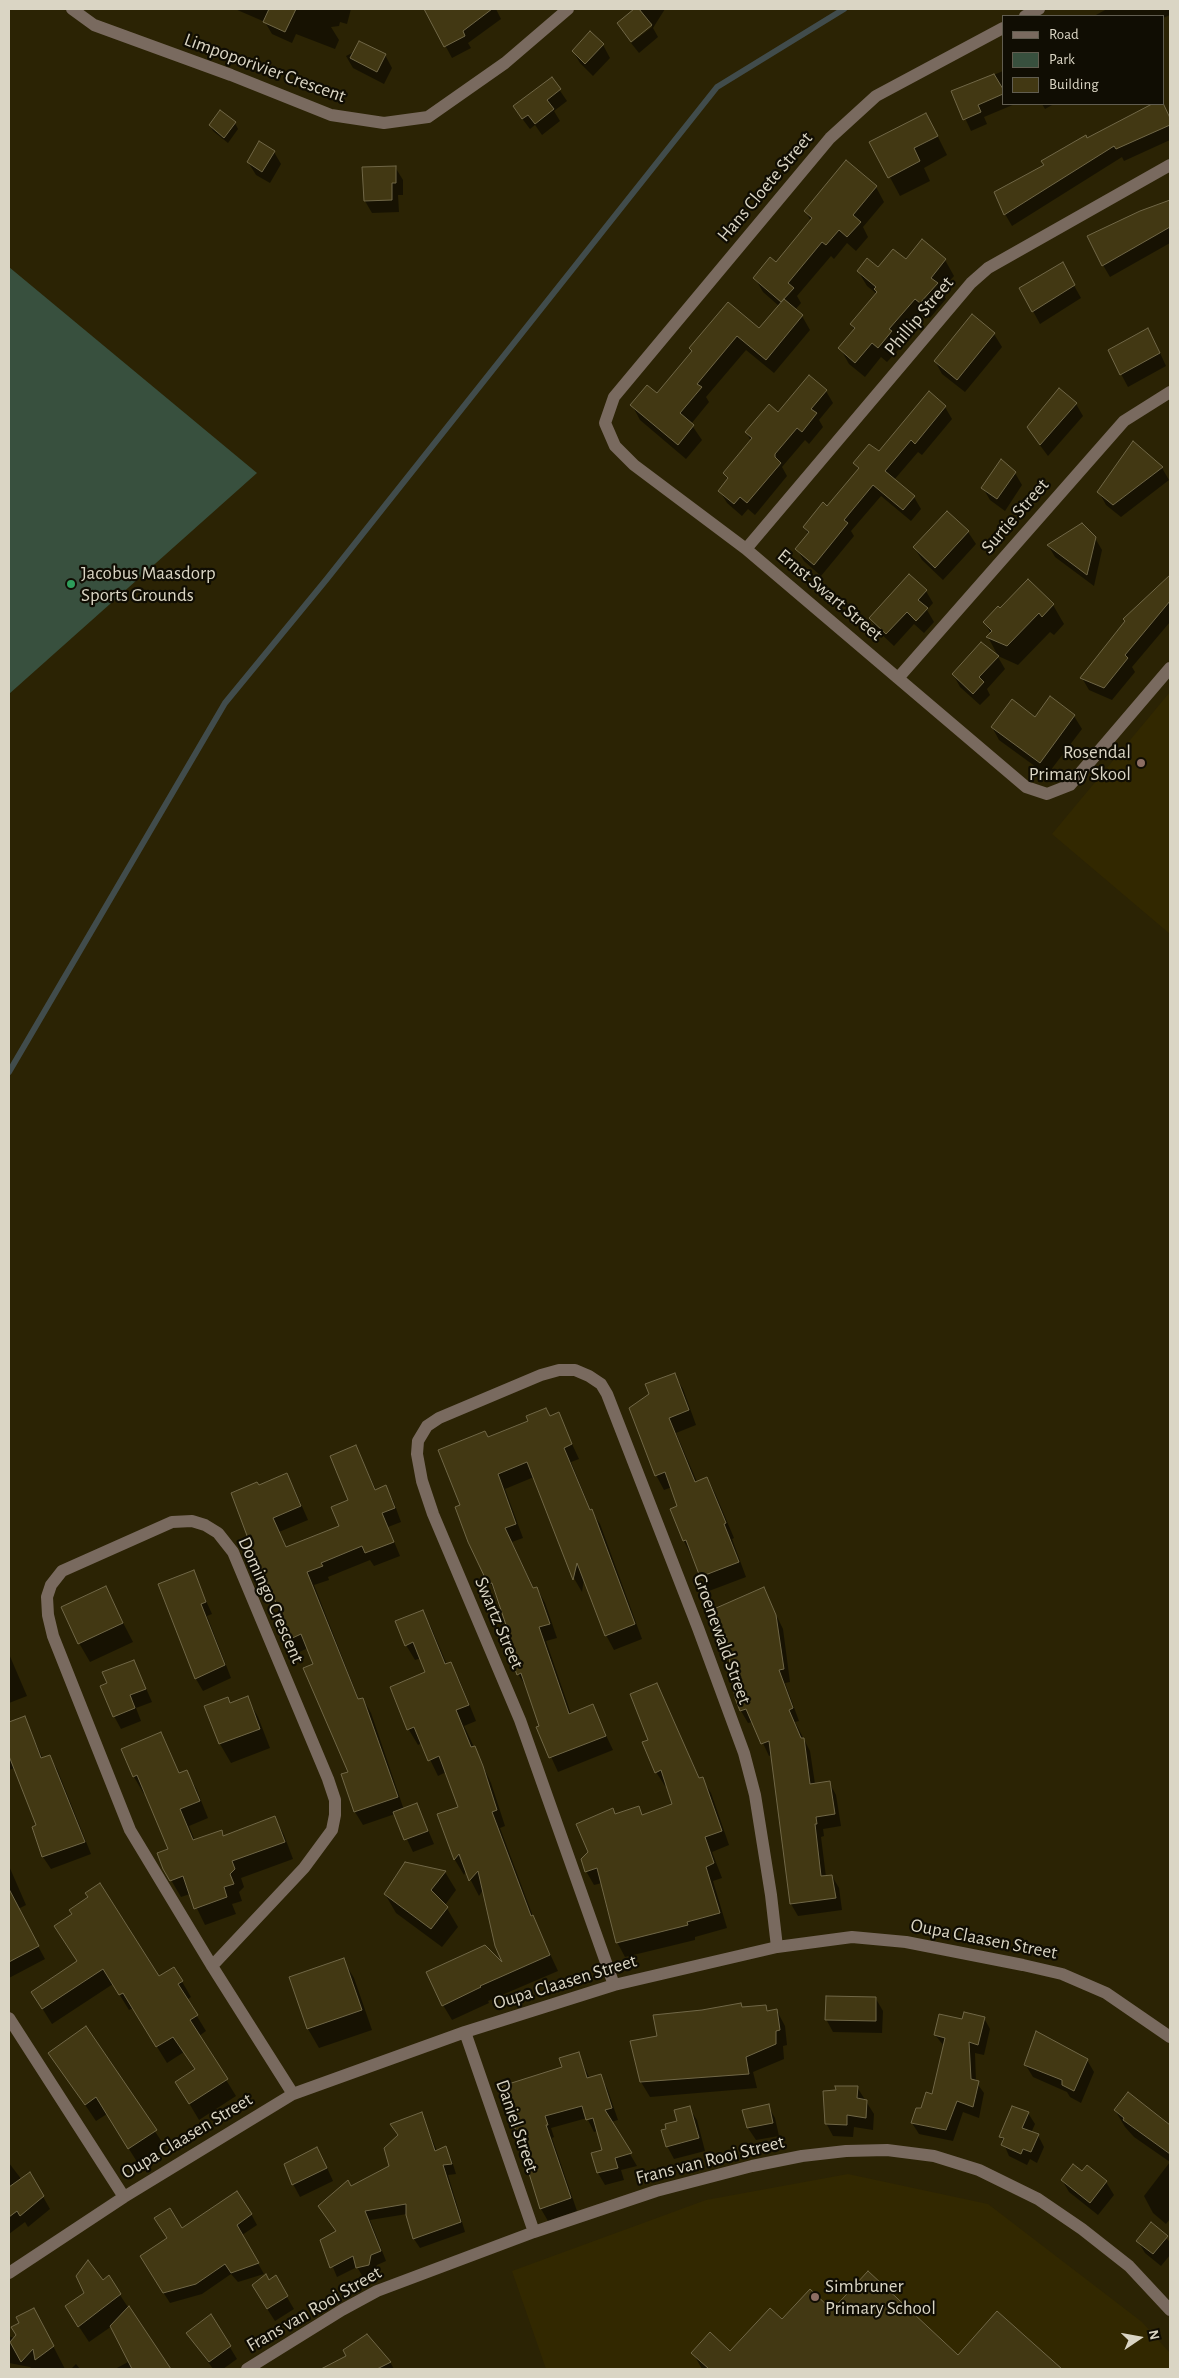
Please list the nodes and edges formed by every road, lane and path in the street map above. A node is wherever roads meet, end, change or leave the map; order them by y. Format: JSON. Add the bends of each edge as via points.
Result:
{"nodes":[{"id":1,"x":72,"y":9,"type":"edge"},
{"id":2,"x":568,"y":9,"type":"edge"},
{"id":3,"x":1039,"y":9,"type":"edge"},
{"id":4,"x":1027,"y":15,"type":"edge"},
{"id":5,"x":1002,"y":29,"type":"edge"},
{"id":6,"x":1170,"y":165,"type":"edge"},
{"id":7,"x":1170,"y":392,"type":"edge"},
{"id":8,"x":605,"y":423,"type":"joint"},
{"id":9,"x":746,"y":549,"type":"junction"},
{"id":10,"x":1170,"y":668,"type":"edge"},
{"id":11,"x":899,"y":677,"type":"junction"},
{"id":12,"x":575,"y":1370,"type":"joint"},
{"id":13,"x":777,"y":1947,"type":"junction"},
{"id":14,"x":212,"y":1966,"type":"junction"},
{"id":15,"x":614,"y":1985,"type":"junction"},
{"id":16,"x":9,"y":2018,"type":"edge"},
{"id":17,"x":466,"y":2032,"type":"junction"},
{"id":18,"x":1170,"y":2037,"type":"edge"},
{"id":19,"x":293,"y":2094,"type":"junction"},
{"id":20,"x":124,"y":2197,"type":"junction"},
{"id":21,"x":534,"y":2232,"type":"junction"},
{"id":22,"x":9,"y":2273,"type":"edge"},
{"id":23,"x":1170,"y":2310,"type":"edge"},
{"id":24,"x":247,"y":2369,"type":"edge"}],
"edges":[{"from":1,"to":2,"type":"street","name":"Limpoporivier Crescent","via":[[94,25],[331,115],[384,123],[428,118],[505,63]]},
{"from":3,"to":4,"type":"street"},
{"from":5,"to":8,"type":"street","name":"Hans Cloete Street","via":[[876,96],[830,138],[614,397]]},
{"from":6,"to":9,"type":"street","name":"Phillip Street","via":[[988,268],[971,283]]},
{"from":7,"to":11,"type":"street","name":"Surtie Street","via":[[1124,422]]},
{"from":8,"to":9,"type":"street","name":"Ernst Swart Street","via":[[615,446],[634,465]]},
{"from":9,"to":11,"type":"street","name":"Ernst Swart Street"},
{"from":10,"to":11,"type":"street","name":"Ernst Swart Street","via":[[1070,785],[1047,794],[1026,787]]},
{"from":12,"to":13,"type":"street","name":"Groenewald Street","via":[[601,1384],[607,1394],[744,1753],[755,1795]]},
{"from":12,"to":15,"type":"street","name":"Swartz Street","via":[[541,1375],[439,1418],[427,1426],[418,1441],[417,1454],[433,1514],[520,1720]]},
{"from":13,"to":15,"type":"street","name":"Oupa Claasen Street"},
{"from":13,"to":18,"type":"street","name":"Oupa Claasen Street","via":[[852,1937],[906,1942],[1023,1965],[1062,1974],[1106,1993]]},
{"from":14,"to":14,"type":"street","name":"Domingo Crescent","via":[[130,1830],[53,1636],[48,1615],[47,1597],[51,1585],[62,1571],[172,1522],[192,1521],[205,1525],[218,1533],[233,1552],[335,1800],[332,1830],[304,1868]]},
{"from":14,"to":19,"type":"street","name":"Domingo Crescent"},
{"from":15,"to":17,"type":"street","name":"Oupa Claasen Street"},
{"from":16,"to":20,"type":"street"},
{"from":17,"to":19,"type":"street","name":"Oupa Claasen Street"},
{"from":17,"to":21,"type":"street","name":"Daniel Street"},
{"from":19,"to":20,"type":"street","name":"Oupa Claasen Street"},
{"from":20,"to":22,"type":"street","name":"Oupa Claasen Street"},
{"from":21,"to":23,"type":"street","name":"Frans van Rooi Street","via":[[656,2191],[752,2166],[802,2156],[888,2150],[934,2156],[978,2170],[1038,2199],[1128,2266]]},
{"from":21,"to":24,"type":"street","name":"Frans van Rooi Street","via":[[377,2291]]}]}
